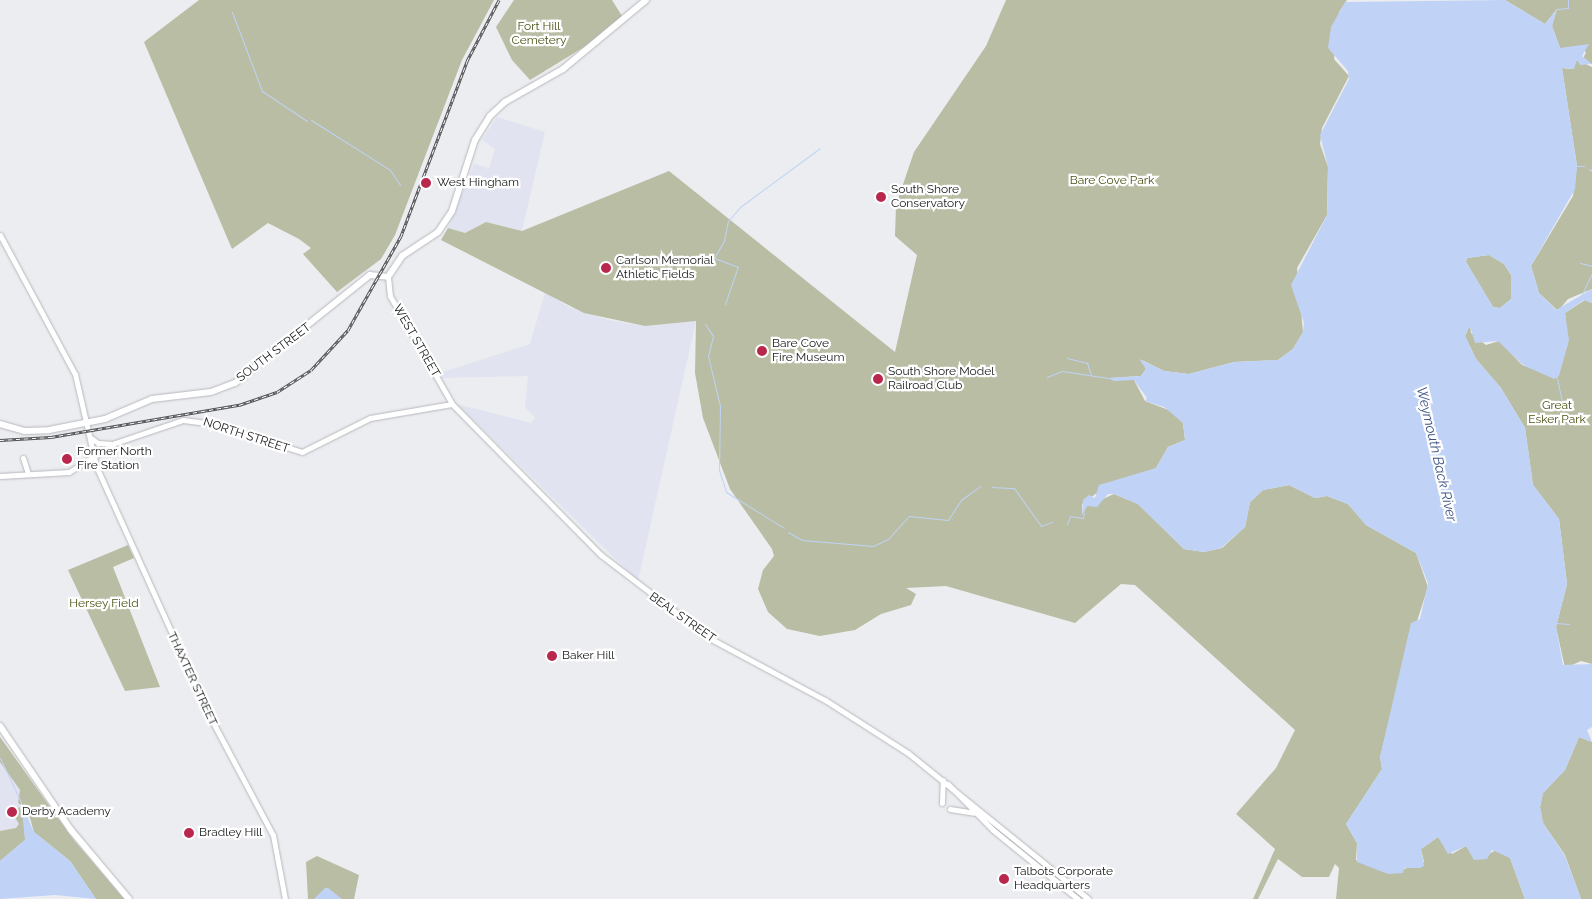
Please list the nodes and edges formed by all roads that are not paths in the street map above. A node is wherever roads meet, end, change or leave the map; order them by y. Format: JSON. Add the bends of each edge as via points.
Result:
{"nodes":[{"id":1,"x":646,"y":0,"type":"edge"},
{"id":2,"x":0,"y":235,"type":"edge"},
{"id":3,"x":388,"y":277,"type":"junction"},
{"id":4,"x":447,"y":397,"type":"junction"},
{"id":5,"x":452,"y":404,"type":"junction"},
{"id":6,"x":436,"y":407,"type":"junction"},
{"id":7,"x":88,"y":423,"type":"junction"},
{"id":8,"x":0,"y":424,"type":"edge"},
{"id":9,"x":91,"y":438,"type":"junction"},
{"id":10,"x":116,"y":444,"type":"junction"},
{"id":11,"x":22,"y":458,"type":"dead end"},
{"id":12,"x":95,"y":458,"type":"junction"},
{"id":13,"x":28,"y":473,"type":"junction"},
{"id":14,"x":0,"y":476,"type":"edge"},
{"id":15,"x":0,"y":726,"type":"edge"},
{"id":16,"x":943,"y":780,"type":"junction"},
{"id":17,"x":948,"y":784,"type":"junction"},
{"id":18,"x":942,"y":803,"type":"dead end"},
{"id":19,"x":950,"y":809,"type":"dead end"},
{"id":20,"x":975,"y":814,"type":"junction"},
{"id":21,"x":130,"y":899,"type":"edge"},
{"id":22,"x":285,"y":899,"type":"edge"},
{"id":23,"x":1078,"y":899,"type":"edge"},
{"id":24,"x":1088,"y":899,"type":"edge"}],
"edges":[{"from":1,"to":3,"type":"main road","via":[[563,69],[505,102],[490,116],[475,140],[446,222],[402,256]]},
{"from":2,"to":7,"type":"street","name":"THAXTER STREET","via":[[73,369]]},
{"from":3,"to":4,"type":"street","name":"WEST STREET","via":[[390,296]]},
{"from":3,"to":7,"type":"main road","name":"SOUTH STREET","via":[[370,275],[286,346],[228,387],[152,399]]},
{"from":4,"to":5,"type":"street","name":"WEST STREET"},
{"from":4,"to":6,"type":"street"},
{"from":5,"to":6,"type":"street","name":"NORTH STREET"},
{"from":5,"to":16,"type":"street","name":"BEAL STREET","via":[[601,555],[655,600],[711,639],[825,700]]},
{"from":6,"to":10,"type":"street","name":"NORTH STREET","via":[[370,418],[309,451],[289,450],[215,424],[183,420]]},
{"from":7,"to":8,"type":"main road","name":"SOUTH STREET","via":[[32,432]]},
{"from":7,"to":9,"type":"street","name":"THAXTER STREET"},
{"from":9,"to":10,"type":"street","via":[[100,444]]},
{"from":9,"to":12,"type":"street","name":"THAXTER STREET"},
{"from":10,"to":12,"type":"street","name":"NORTH STREET"},
{"from":11,"to":13,"type":"street"},
{"from":12,"to":13,"type":"street","name":"NORTH STREET","via":[[65,473]]},
{"from":12,"to":22,"type":"street","name":"THAXTER STREET","via":[[208,713],[273,835]]},
{"from":13,"to":14,"type":"street","name":"NORTH STREET"},
{"from":15,"to":21,"type":"main road","via":[[71,830]]},
{"from":16,"to":17,"type":"street","name":"BEAL STREET"},
{"from":16,"to":18,"type":"street"},
{"from":17,"to":20,"type":"street","name":"BEAL STREET"},
{"from":17,"to":24,"type":"street","name":"BEAL STREET"},
{"from":19,"to":20,"type":"street"},
{"from":20,"to":23,"type":"street","name":"BEAL STREET"}]}
